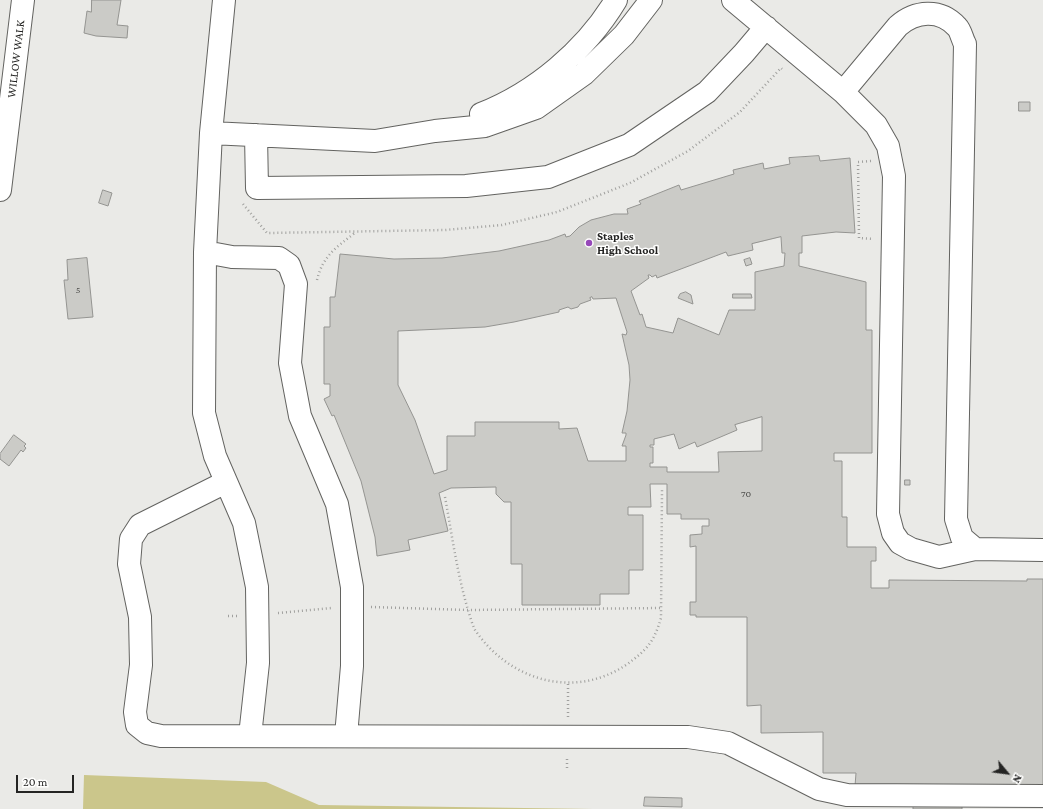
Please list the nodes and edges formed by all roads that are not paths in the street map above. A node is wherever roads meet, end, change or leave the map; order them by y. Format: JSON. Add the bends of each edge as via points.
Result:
{"nodes":[{"id":1,"x":23,"y":0,"type":"edge"},
{"id":2,"x":224,"y":0,"type":"edge"},
{"id":3,"x":616,"y":0,"type":"edge"},
{"id":4,"x":651,"y":0,"type":"edge"},
{"id":5,"x":733,"y":0,"type":"edge"},
{"id":6,"x":766,"y":27,"type":"junction"},
{"id":7,"x":843,"y":92,"type":"junction"},
{"id":8,"x":435,"y":131,"type":"junction"},
{"id":9,"x":211,"y":133,"type":"junction"},
{"id":10,"x":256,"y":135,"type":"junction"},
{"id":11,"x":0,"y":190,"type":"edge"},
{"id":12,"x":205,"y":252,"type":"junction"},
{"id":13,"x":226,"y":482,"type":"junction"},
{"id":14,"x":975,"y":549,"type":"junction"},
{"id":15,"x":1043,"y":550,"type":"edge"},
{"id":16,"x":250,"y":736,"type":"junction"},
{"id":17,"x":346,"y":736,"type":"junction"},
{"id":18,"x":1043,"y":796,"type":"edge"}],
"edges":[{"from":1,"to":11,"type":"street","name":"WILLOW WALK"},
{"from":2,"to":9,"type":"street"},
{"from":3,"to":8,"type":"street","via":[[591,36],[558,68],[503,105]]},
{"from":4,"to":8,"type":"street","via":[[624,35],[584,74],[536,108],[485,126]]},
{"from":5,"to":6,"type":"street"},
{"from":6,"to":7,"type":"street"},
{"from":6,"to":10,"type":"street","via":[[707,92],[629,145],[548,177],[466,186],[257,188]]},
{"from":7,"to":14,"type":"street","via":[[882,133],[888,146],[894,176],[888,514],[890,524],[900,543],[911,549],[939,557]]},
{"from":7,"to":14,"type":"street","via":[[907,18],[923,13],[943,17],[958,27],[965,44],[956,519],[962,538]]},
{"from":8,"to":10,"type":"street","via":[[375,140]]},
{"from":9,"to":10,"type":"street"},
{"from":9,"to":12,"type":"street"},
{"from":12,"to":13,"type":"street","via":[[204,413],[215,456]]},
{"from":12,"to":17,"type":"street","via":[[232,257],[279,258],[289,265],[296,284],[290,363],[300,416],[337,504],[352,587],[352,666]]},
{"from":13,"to":16,"type":"street","via":[[244,524],[257,587],[258,663]]},
{"from":13,"to":16,"type":"street","via":[[140,525],[131,539],[129,564],[140,617],[141,665],[135,712],[137,725],[147,733],[160,736]]},
{"from":14,"to":15,"type":"street"},
{"from":16,"to":17,"type":"street"},
{"from":17,"to":18,"type":"street","via":[[688,737],[728,743],[819,789],[847,795]]}]}
